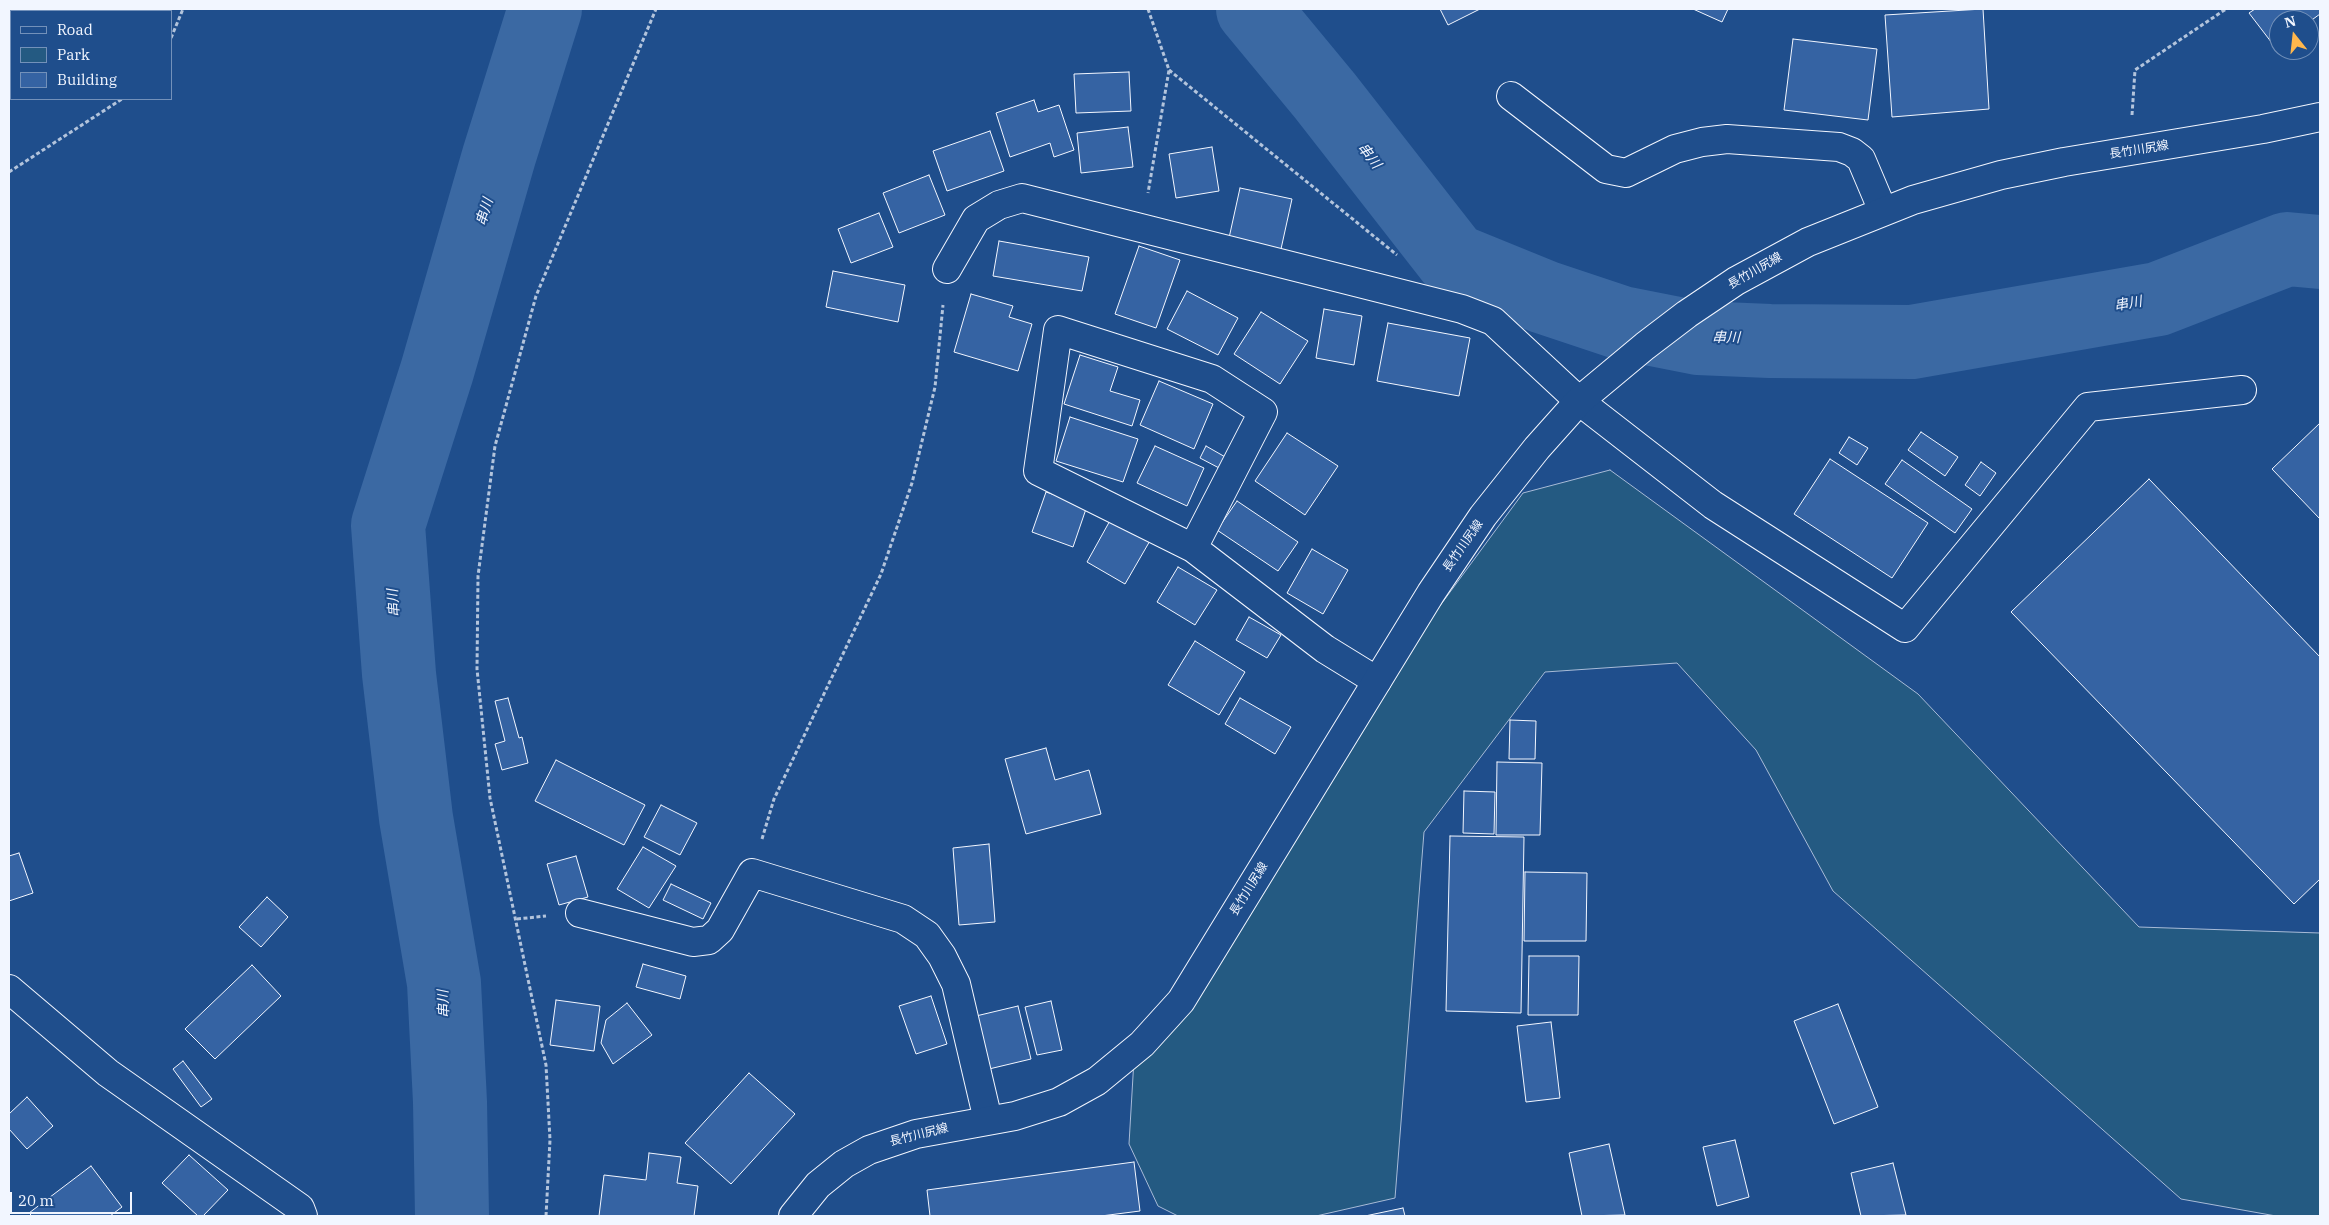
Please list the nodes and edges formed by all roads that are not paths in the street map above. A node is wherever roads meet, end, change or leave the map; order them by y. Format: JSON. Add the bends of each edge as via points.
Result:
{"nodes":[{"id":1,"x":1511,"y":96,"type":"dead end"},
{"id":2,"x":2320,"y":117,"type":"edge"},
{"id":3,"x":1883,"y":211,"type":"junction"},
{"id":4,"x":947,"y":269,"type":"road end"},
{"id":5,"x":2242,"y":390,"type":"dead end"},
{"id":6,"x":1588,"y":393,"type":"junction"},
{"id":7,"x":1193,"y":548,"type":"junction"},
{"id":8,"x":1377,"y":681,"type":"junction"},
{"id":9,"x":580,"y":913,"type":"dead end"},
{"id":10,"x":9,"y":989,"type":"edge"},
{"id":11,"x":988,"y":1120,"type":"junction"},
{"id":12,"x":303,"y":1216,"type":"edge"},
{"id":13,"x":793,"y":1216,"type":"edge"}],
"edges":[{"from":1,"to":3,"type":"street","via":[[1606,169],[1626,173],[1675,149],[1702,142],[1727,139],[1839,147],[1861,159]]},
{"from":2,"to":3,"type":"street","name":"長竹川尻線","via":[[2001,175]]},
{"from":3,"to":6,"type":"street","name":"長竹川尻線","via":[[1843,226],[1762,266],[1710,298]]},
{"from":4,"to":6,"type":"street","via":[[976,219],[999,205],[1022,198],[1462,309],[1493,321]]},
{"from":5,"to":6,"type":"street","via":[[2088,407],[1905,628],[1713,505]]},
{"from":6,"to":8,"type":"street","name":"長竹川尻線","via":[[1537,448],[1483,516],[1435,586]]},
{"from":7,"to":7,"type":"street","via":[[1038,471],[1058,330],[1212,379],[1263,412]]},
{"from":7,"to":8,"type":"street","via":[[1325,649]]},
{"from":8,"to":11,"type":"street","name":"長竹川尻線","via":[[1181,1001],[1163,1023],[1121,1063],[1072,1095],[1030,1111]]},
{"from":9,"to":11,"type":"street","via":[[693,942],[709,940],[720,930],[752,873],[903,919],[926,935],[942,956],[956,984]]},
{"from":10,"to":12,"type":"street","via":[[108,1073],[300,1208]]},
{"from":11,"to":13,"type":"street","name":"長竹川尻線","via":[[916,1134],[869,1150],[844,1164],[818,1185]]}]}
